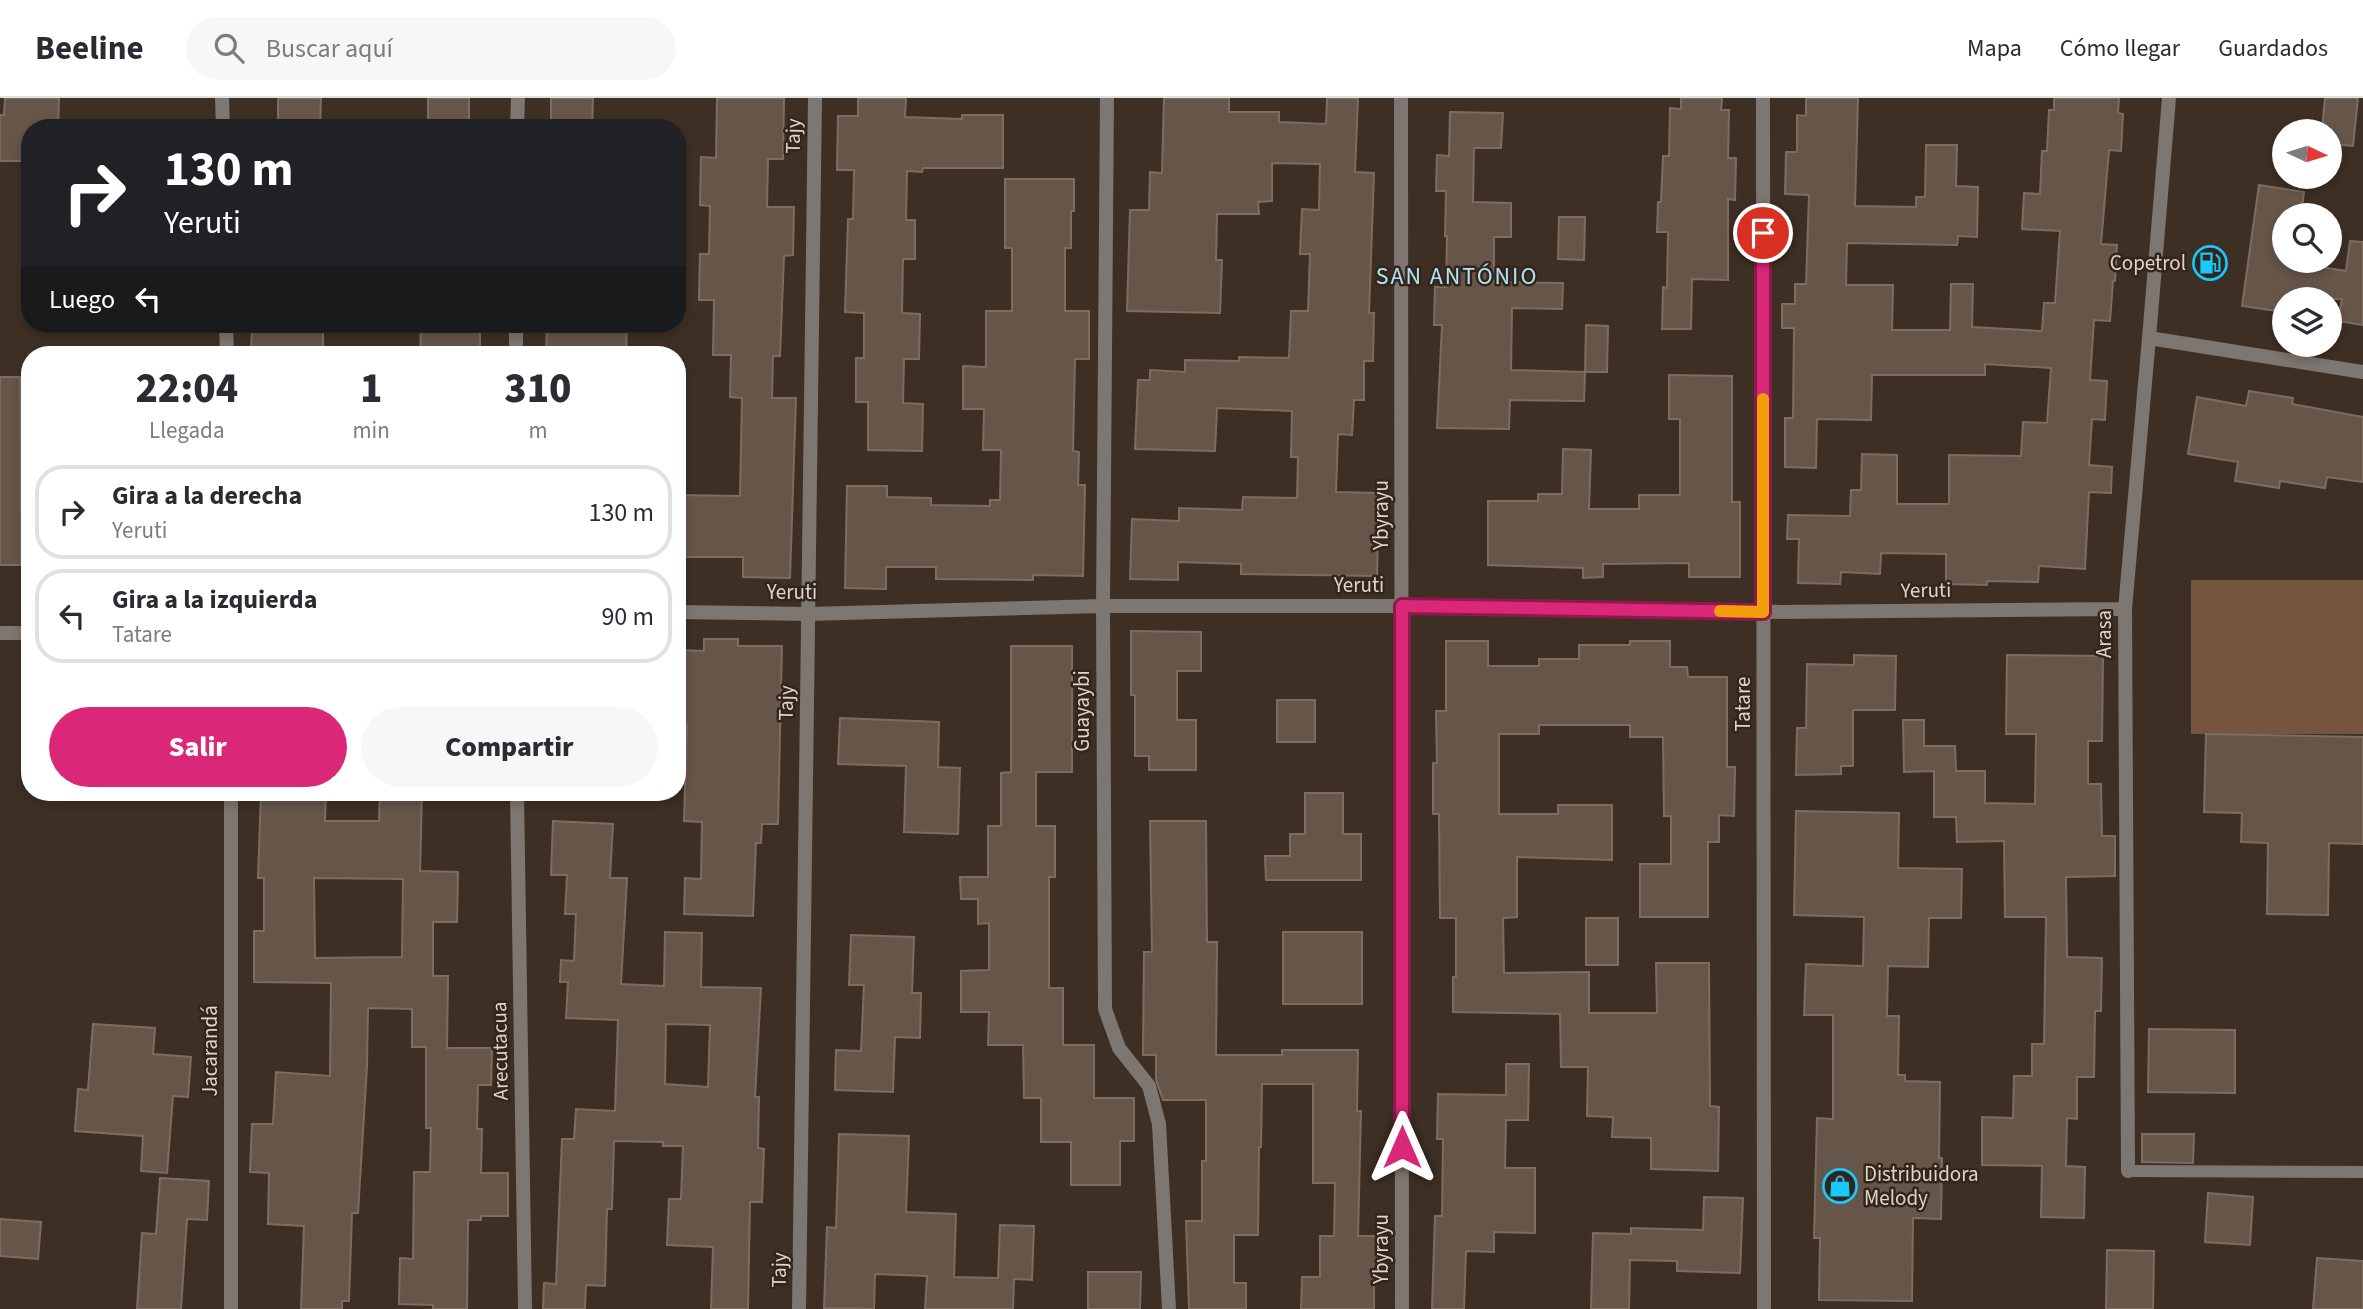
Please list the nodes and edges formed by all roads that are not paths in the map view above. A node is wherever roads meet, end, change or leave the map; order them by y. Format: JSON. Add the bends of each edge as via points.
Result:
{"nodes":[{"id":1,"x":518,"y":98,"type":"edge"},
{"id":2,"x":815,"y":98,"type":"edge"},
{"id":3,"x":1107,"y":98,"type":"edge"},
{"id":4,"x":1401,"y":98,"type":"edge"},
{"id":5,"x":1763,"y":98,"type":"edge"},
{"id":6,"x":2169,"y":98,"type":"edge"},
{"id":7,"x":220,"y":100,"type":"edge"},
{"id":8,"x":222,"y":119,"type":"edge"},
{"id":9,"x":517,"y":119,"type":"edge"},
{"id":10,"x":2149,"y":338,"type":"junction"},
{"id":11,"x":2363,"y":372,"type":"edge"},
{"id":12,"x":1103,"y":606,"type":"junction"},
{"id":13,"x":1402,"y":606,"type":"junction"},
{"id":14,"x":2124,"y":609,"type":"junction"},
{"id":15,"x":686,"y":612,"type":"edge"},
{"id":16,"x":1763,"y":612,"type":"junction"},
{"id":17,"x":808,"y":614,"type":"junction"},
{"id":18,"x":0,"y":633,"type":"edge"},
{"id":19,"x":21,"y":633,"type":"edge"},
{"id":20,"x":231,"y":801,"type":"edge"},
{"id":21,"x":517,"y":801,"type":"edge"},
{"id":22,"x":2128,"y":1171,"type":"joint"},
{"id":23,"x":2363,"y":1172,"type":"edge"},
{"id":24,"x":231,"y":1309,"type":"edge"},
{"id":25,"x":525,"y":1309,"type":"edge"},
{"id":26,"x":799,"y":1309,"type":"edge"},
{"id":27,"x":1169,"y":1309,"type":"edge"},
{"id":28,"x":1402,"y":1309,"type":"edge"},
{"id":29,"x":1764,"y":1309,"type":"edge"}],
"edges":[{"from":1,"to":9,"type":"street"},
{"from":2,"to":17,"type":"street","name":"Tajy"},
{"from":3,"to":12,"type":"street","name":"Guayaybi"},
{"from":4,"to":13,"type":"street","name":"Ybyrayu"},
{"from":5,"to":16,"type":"street","name":"Tatare"},
{"from":6,"to":10,"type":"street","name":"Arasa"},
{"from":7,"to":8,"type":"street"},
{"from":10,"to":11,"type":"street"},
{"from":10,"to":14,"type":"street","name":"Arasa"},
{"from":12,"to":13,"type":"street","name":"Yeruti"},
{"from":12,"to":17,"type":"street","name":"Yeruti"},
{"from":12,"to":27,"type":"street","name":"Guayaybi","via":[[1105,1009],[1119,1048],[1149,1086],[1160,1124]]},
{"from":13,"to":16,"type":"street","name":"Yeruti"},
{"from":13,"to":28,"type":"street","name":"Ybyrayu"},
{"from":14,"to":16,"type":"street","name":"Yeruti"},
{"from":14,"to":22,"type":"street","name":"Arasa"},
{"from":15,"to":17,"type":"street","name":"Yeruti"},
{"from":16,"to":29,"type":"street","name":"Tatare"},
{"from":17,"to":26,"type":"street","name":"Tajy"},
{"from":18,"to":19,"type":"street"},
{"from":20,"to":24,"type":"street","name":"Jacarandá"},
{"from":21,"to":25,"type":"street","name":"Arecutacua"},
{"from":22,"to":23,"type":"lane"}]}
